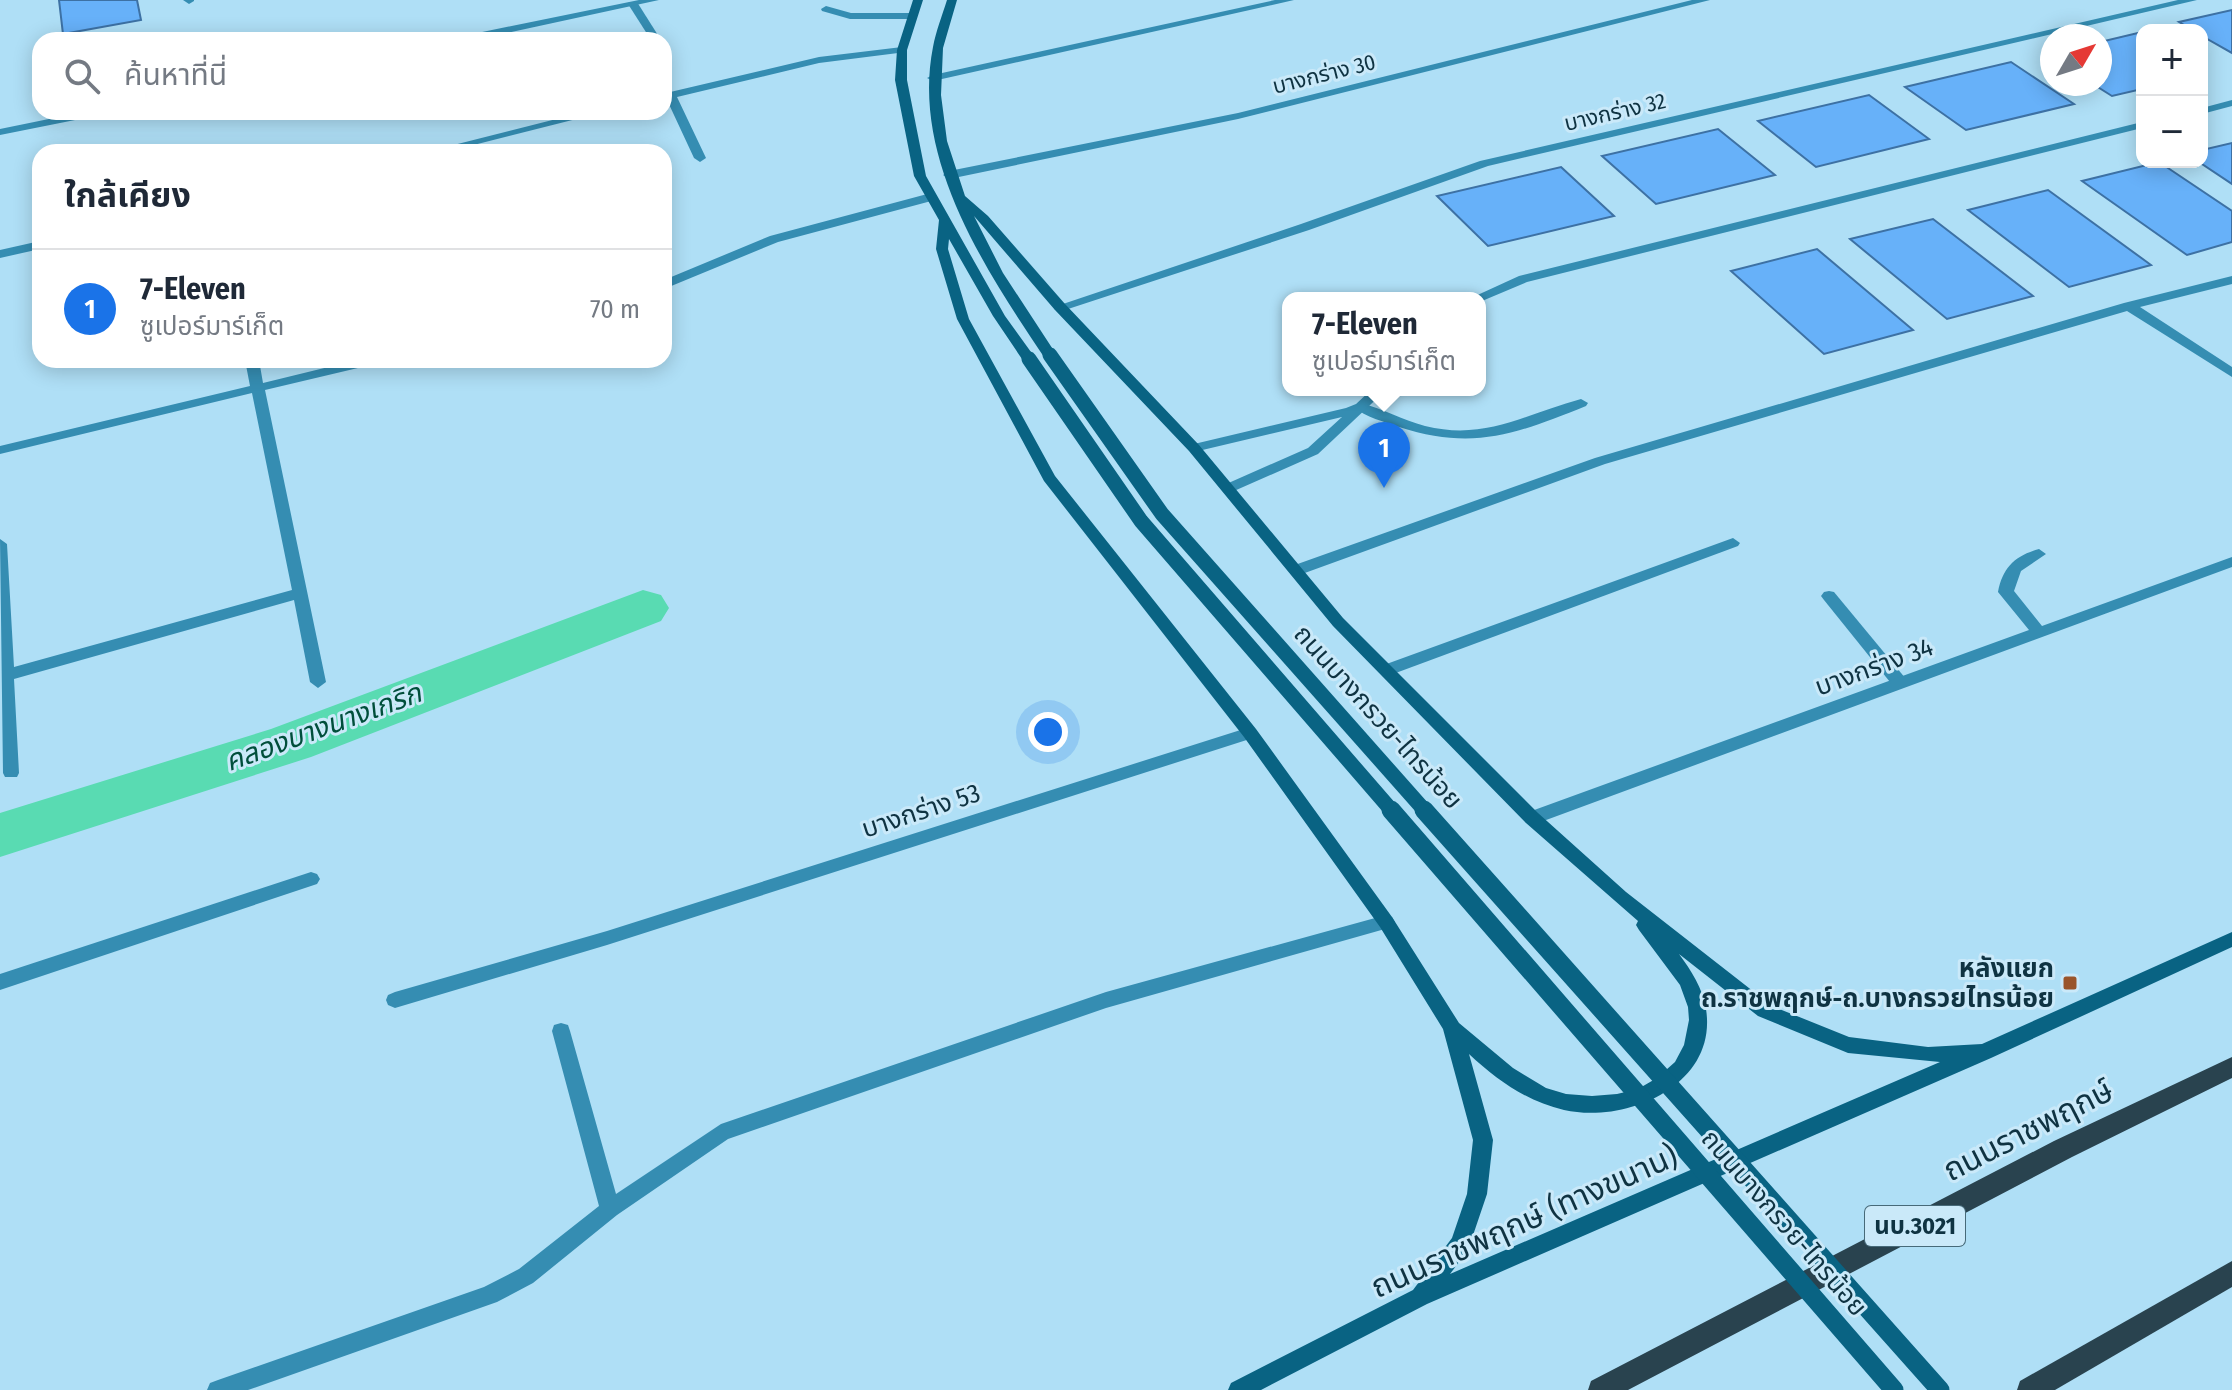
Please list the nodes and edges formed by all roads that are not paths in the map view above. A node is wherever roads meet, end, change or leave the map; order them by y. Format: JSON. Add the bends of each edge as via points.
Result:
{"nodes":[{"id":1,"x":654,"y":0,"type":"edge"},
{"id":2,"x":918,"y":0,"type":"edge"},
{"id":3,"x":952,"y":0,"type":"edge"},
{"id":4,"x":1289,"y":0,"type":"edge"},
{"id":5,"x":1705,"y":0,"type":"edge"},
{"id":6,"x":2192,"y":0,"type":"edge"},
{"id":7,"x":633,"y":4,"type":"junction"},
{"id":8,"x":826,"y":9,"type":"dead end"},
{"id":9,"x":912,"y":16,"type":"junction"},
{"id":10,"x":497,"y":32,"type":"edge"},
{"id":11,"x":651,"y":32,"type":"edge"},
{"id":12,"x":902,"y":50,"type":"junction"},
{"id":13,"x":933,"y":78,"type":"junction"},
{"id":14,"x":672,"y":95,"type":"edge"},
{"id":15,"x":2232,"y":103,"type":"edge"},
{"id":16,"x":672,"y":105,"type":"edge"},
{"id":17,"x":2208,"y":109,"type":"edge"},
{"id":18,"x":60,"y":120,"type":"edge"},
{"id":19,"x":564,"y":120,"type":"edge"},
{"id":20,"x":2136,"y":126,"type":"edge"},
{"id":21,"x":0,"y":132,"type":"edge"},
{"id":22,"x":497,"y":136,"type":"junction"},
{"id":23,"x":464,"y":144,"type":"edge"},
{"id":24,"x":501,"y":144,"type":"edge"},
{"id":25,"x":700,"y":158,"type":"dead end"},
{"id":26,"x":949,"y":175,"type":"junction"},
{"id":27,"x":957,"y":196,"type":"junction"},
{"id":28,"x":931,"y":197,"type":"junction"},
{"id":29,"x":945,"y":220,"type":"junction"},
{"id":30,"x":32,"y":247,"type":"edge"},
{"id":31,"x":0,"y":254,"type":"edge"},
{"id":32,"x":2232,"y":280,"type":"edge"},
{"id":33,"x":672,"y":282,"type":"edge"},
{"id":34,"x":1486,"y":294,"type":"edge"},
{"id":35,"x":2129,"y":306,"type":"junction"},
{"id":36,"x":1060,"y":307,"type":"junction"},
{"id":37,"x":254,"y":368,"type":"edge"},
{"id":38,"x":342,"y":368,"type":"edge"},
{"id":39,"x":2232,"y":373,"type":"edge"},
{"id":40,"x":258,"y":389,"type":"junction"},
{"id":41,"x":1373,"y":396,"type":"edge"},
{"id":42,"x":1581,"y":403,"type":"dead end"},
{"id":43,"x":1361,"y":407,"type":"junction"},
{"id":44,"x":1194,"y":448,"type":"junction"},
{"id":45,"x":0,"y":450,"type":"edge"},
{"id":46,"x":1229,"y":488,"type":"junction"},
{"id":47,"x":1733,"y":543,"type":"dead end"},
{"id":48,"x":0,"y":544,"type":"edge"},
{"id":49,"x":2039,"y":554,"type":"dead end"},
{"id":50,"x":2232,"y":562,"type":"edge"},
{"id":51,"x":1297,"y":570,"type":"junction"},
{"id":52,"x":299,"y":593,"type":"junction"},
{"id":53,"x":1829,"y":596,"type":"dead end"},
{"id":54,"x":2039,"y":632,"type":"junction"},
{"id":55,"x":1387,"y":670,"type":"junction"},
{"id":56,"x":3,"y":676,"type":"edge"},
{"id":57,"x":318,"y":682,"type":"dead end"},
{"id":58,"x":1900,"y":683,"type":"junction"},
{"id":59,"x":1250,"y":733,"type":"junction"},
{"id":60,"x":11,"y":773,"type":"dead end"},
{"id":61,"x":1532,"y":818,"type":"junction"},
{"id":62,"x":311,"y":879,"type":"dead end"},
{"id":63,"x":1620,"y":897,"type":"junction"},
{"id":64,"x":1386,"y":922,"type":"junction"},
{"id":65,"x":2232,"y":939,"type":"edge"},
{"id":66,"x":0,"y":982,"type":"edge"},
{"id":67,"x":395,"y":1000,"type":"dead end"},
{"id":68,"x":1452,"y":1027,"type":"junction"},
{"id":69,"x":561,"y":1031,"type":"dead end"},
{"id":70,"x":1984,"y":1052,"type":"junction"},
{"id":71,"x":2232,"y":1067,"type":"edge"},
{"id":72,"x":610,"y":1209,"type":"junction"},
{"id":73,"x":2232,"y":1273,"type":"edge"},
{"id":74,"x":1420,"y":1297,"type":"junction"},
{"id":75,"x":218,"y":1390,"type":"edge"},
{"id":76,"x":1239,"y":1390,"type":"edge"},
{"id":77,"x":1601,"y":1390,"type":"edge"},
{"id":78,"x":1894,"y":1390,"type":"edge"},
{"id":79,"x":1940,"y":1390,"type":"edge"},
{"id":80,"x":2030,"y":1390,"type":"edge"}],
"edges":[{"from":1,"to":7,"type":"street"},
{"from":2,"to":9,"type":"main road","name":"ถนนบางกรวย-ไทรน้อย"},
{"from":3,"to":13,"type":"main road","name":"ถนนบางกรวย-ไทรน้อย","via":[[941,28]]},
{"from":4,"to":13,"type":"street"},
{"from":5,"to":26,"type":"street","name":"บางกร่าง 30","via":[[1238,116]]},
{"from":6,"to":36,"type":"street","name":"บางกร่าง 32","via":[[1484,163]]},
{"from":7,"to":10,"type":"street"},
{"from":7,"to":11,"type":"street"},
{"from":8,"to":9,"type":"street","via":[[850,16]]},
{"from":9,"to":12,"type":"main road","name":"ถนนบางกรวย-ไทรน้อย"},
{"from":12,"to":14,"type":"street","via":[[819,60]]},
{"from":12,"to":28,"type":"main road","name":"ถนนบางกรวย-ไทรน้อย","via":[[901,80],[915,155]]},
{"from":13,"to":26,"type":"main road","name":"ถนนบางกรวย-ไทรน้อย"},
{"from":15,"to":17,"type":"street"},
{"from":16,"to":25,"type":"street"},
{"from":18,"to":21,"type":"street"},
{"from":19,"to":22,"type":"street"},
{"from":20,"to":34,"type":"street","via":[[1523,279]]},
{"from":22,"to":23,"type":"street"},
{"from":22,"to":24,"type":"street"},
{"from":26,"to":27,"type":"main road","name":"ถนนบางกรวย-ไทรน้อย"},
{"from":27,"to":36,"type":"main road","via":[[984,219]]},
{"from":27,"to":79,"type":"main road","name":"ถนนบางกรวย-ไทรน้อย","bridge":true,"via":[[968,225],[1049,354],[1162,514]]},
{"from":28,"to":29,"type":"main road","name":"ถนนบางกรวย-ไทรน้อย"},
{"from":28,"to":33,"type":"street","via":[[774,239]]},
{"from":29,"to":59,"type":"main road","via":[[942,249],[963,319],[1049,478]]},
{"from":29,"to":78,"type":"main road","name":"ถนนบางกรวย-ไทรน้อย","bridge":true,"via":[[999,316],[1141,521]]},
{"from":30,"to":31,"type":"street"},
{"from":32,"to":35,"type":"street"},
{"from":35,"to":39,"type":"street"},
{"from":35,"to":51,"type":"street","via":[[1600,461]]},
{"from":36,"to":44,"type":"main road"},
{"from":37,"to":40,"type":"street"},
{"from":38,"to":40,"type":"street"},
{"from":40,"to":45,"type":"street"},
{"from":40,"to":52,"type":"street"},
{"from":41,"to":43,"type":"street"},
{"from":42,"to":43,"type":"street","via":[[1479,437],[1444,436]]},
{"from":43,"to":44,"type":"street"},
{"from":43,"to":46,"type":"street","via":[[1313,451]]},
{"from":44,"to":46,"type":"main road"},
{"from":46,"to":51,"type":"main road"},
{"from":47,"to":55,"type":"street"},
{"from":48,"to":56,"type":"street"},
{"from":49,"to":54,"type":"street","via":[[2017,562],[2006,592]]},
{"from":50,"to":54,"type":"street","name":"บางกร่าง 34"},
{"from":51,"to":55,"type":"main road","via":[[1338,622]]},
{"from":52,"to":56,"type":"street"},
{"from":52,"to":57,"type":"street"},
{"from":53,"to":58,"type":"street"},
{"from":54,"to":58,"type":"street","name":"บางกร่าง 34"},
{"from":55,"to":61,"type":"main road"},
{"from":56,"to":60,"type":"street"},
{"from":58,"to":61,"type":"street","name":"บางกร่าง 34"},
{"from":59,"to":64,"type":"main road"},
{"from":59,"to":67,"type":"street","name":"บางกร่าง 53","via":[[607,938]]},
{"from":61,"to":63,"type":"main road"},
{"from":62,"to":66,"type":"street"},
{"from":63,"to":68,"type":"main road","via":[[1689,985],[1698,1020],[1686,1064],[1652,1093],[1587,1105],[1544,1096],[1505,1075]]},
{"from":63,"to":70,"type":"main road","via":[[1765,1011],[1848,1045],[1928,1055]]},
{"from":64,"to":68,"type":"main road"},
{"from":64,"to":72,"type":"street","via":[[1106,1000],[721,1133]]},
{"from":65,"to":70,"type":"main road","name":"ถนนราชพฤกษ์ (ทางขนาน)"},
{"from":68,"to":74,"type":"main road","via":[[1483,1140],[1477,1194],[1461,1243]]},
{"from":69,"to":72,"type":"street"},
{"from":70,"to":74,"type":"main road","name":"ถนนราชพฤกษ์ (ทางขนาน)"},
{"from":71,"to":77,"type":"main road","name":"ถนนราชพฤกษ์","number":"นบ.3021","via":[[2063,1149]]},
{"from":72,"to":75,"type":"street","via":[[526,1276],[490,1295]]},
{"from":73,"to":80,"type":"main road"},
{"from":74,"to":76,"type":"main road","name":"ถนนราชพฤกษ์ (ทางขนาน)"}]}
